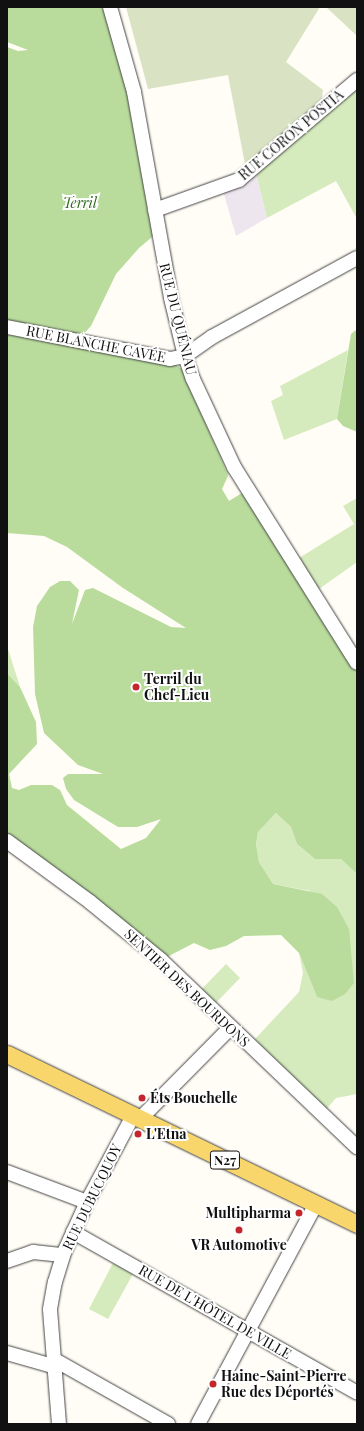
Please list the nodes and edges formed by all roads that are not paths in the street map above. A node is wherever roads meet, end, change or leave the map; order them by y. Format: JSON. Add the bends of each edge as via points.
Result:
{"nodes":[{"id":1,"x":110,"y":7,"type":"edge"},
{"id":2,"x":357,"y":80,"type":"edge"},
{"id":3,"x":155,"y":210,"type":"junction"},
{"id":4,"x":357,"y":258,"type":"edge"},
{"id":5,"x":7,"y":327,"type":"edge"},
{"id":6,"x":184,"y":356,"type":"junction"},
{"id":7,"x":357,"y":664,"type":"edge"},
{"id":8,"x":7,"y":841,"type":"edge"},
{"id":9,"x":230,"y":1028,"type":"junction"},
{"id":10,"x":7,"y":1054,"type":"edge"},
{"id":11,"x":137,"y":1117,"type":"junction"},
{"id":12,"x":357,"y":1147,"type":"edge"},
{"id":13,"x":7,"y":1172,"type":"edge"},
{"id":14,"x":87,"y":1202,"type":"junction"},
{"id":15,"x":316,"y":1204,"type":"junction"},
{"id":16,"x":357,"y":1224,"type":"edge"},
{"id":17,"x":73,"y":1232,"type":"junction"},
{"id":18,"x":63,"y":1255,"type":"junction"},
{"id":19,"x":7,"y":1261,"type":"edge"},
{"id":20,"x":249,"y":1331,"type":"junction"},
{"id":21,"x":7,"y":1353,"type":"edge"},
{"id":22,"x":55,"y":1364,"type":"junction"},
{"id":23,"x":357,"y":1393,"type":"edge"},
{"id":24,"x":59,"y":1424,"type":"edge"},
{"id":25,"x":168,"y":1424,"type":"edge"},
{"id":26,"x":198,"y":1424,"type":"edge"}],
"edges":[{"from":1,"to":3,"type":"street","name":"RUE DU QUÉNIAU","via":[[134,92]]},
{"from":2,"to":3,"type":"street","name":"RUE CORON POSTIA","via":[[239,180]]},
{"from":3,"to":6,"type":"street","name":"RUE DU QUÉNIAU"},
{"from":4,"to":6,"type":"street","via":[[212,337]]},
{"from":5,"to":6,"type":"street","name":"RUE BLANCHE CAVÉE","via":[[162,358]]},
{"from":6,"to":7,"type":"street","name":"RUE DU QUÉNIAU","via":[[202,402],[234,467]]},
{"from":8,"to":9,"type":"street","name":"SENTIER DES BOURDONS","via":[[90,902],[161,960]]},
{"from":9,"to":11,"type":"street","name":"RUE DUBUCQUOY"},
{"from":9,"to":12,"type":"street","name":"SENTIER DES BOURDONS"},
{"from":10,"to":11,"type":"main road","number":"N27"},
{"from":11,"to":14,"type":"street","name":"RUE DUBUCQUOY"},
{"from":11,"to":15,"type":"main road","number":"N27"},
{"from":13,"to":14,"type":"street"},
{"from":14,"to":17,"type":"street","name":"RUE DUBUCQUOY"},
{"from":15,"to":16,"type":"main road","number":"N27"},
{"from":15,"to":20,"type":"street"},
{"from":17,"to":18,"type":"street","name":"RUE DUBUCQUOY"},
{"from":17,"to":20,"type":"street","name":"RUE DE L'HÔTEL DE VILLE"},
{"from":18,"to":19,"type":"street","via":[[33,1252]]},
{"from":18,"to":22,"type":"street","name":"RUE DUBUCQUOY","via":[[50,1309]]},
{"from":20,"to":23,"type":"street","name":"RUE DE L'HÔTEL DE VILLE"},
{"from":20,"to":26,"type":"street"},
{"from":21,"to":22,"type":"street"},
{"from":22,"to":24,"type":"street","name":"RUE DUBUCQUOY"},
{"from":22,"to":25,"type":"street"}]}
